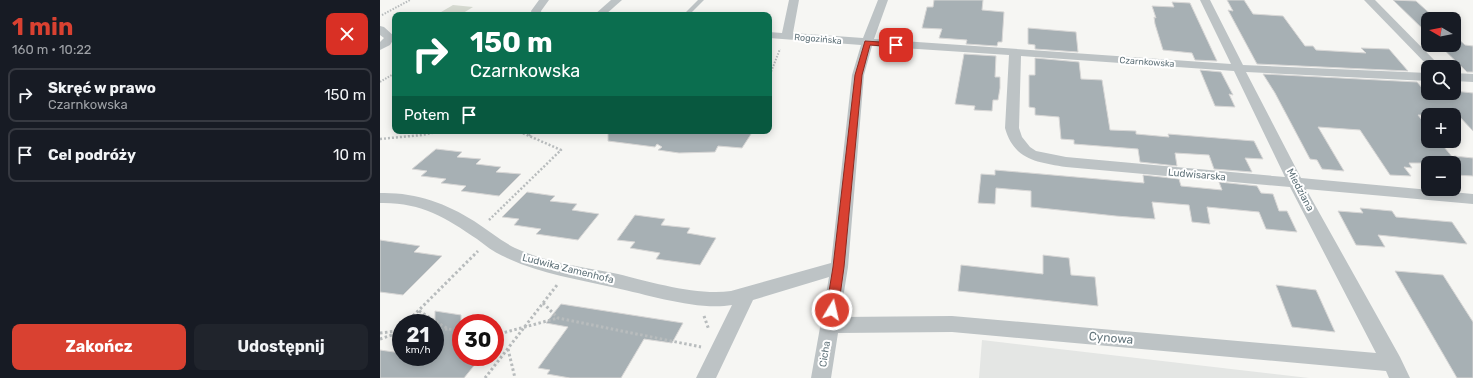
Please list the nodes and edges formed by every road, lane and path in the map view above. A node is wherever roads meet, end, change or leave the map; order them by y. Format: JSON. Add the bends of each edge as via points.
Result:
{"nodes":[{"id":1,"x":410,"y":0,"type":"edge"},
{"id":2,"x":544,"y":0,"type":"edge"},
{"id":3,"x":617,"y":0,"type":"edge"},
{"id":4,"x":701,"y":0,"type":"edge"},
{"id":5,"x":794,"y":0,"type":"edge"},
{"id":6,"x":883,"y":0,"type":"edge"},
{"id":7,"x":1205,"y":0,"type":"edge"},
{"id":8,"x":1369,"y":0,"type":"edge"},
{"id":9,"x":536,"y":12,"type":"edge"},
{"id":10,"x":603,"y":12,"type":"edge"},
{"id":11,"x":689,"y":12,"type":"edge"},
{"id":12,"x":380,"y":16,"type":"edge"},
{"id":13,"x":380,"y":30,"type":"edge"},
{"id":14,"x":772,"y":35,"type":"edge"},
{"id":15,"x":787,"y":36,"type":"junction"},
{"id":16,"x":867,"y":43,"type":"junction"},
{"id":17,"x":380,"y":47,"type":"edge"},
{"id":18,"x":1015,"y":53,"type":"junction"},
{"id":19,"x":1428,"y":60,"type":"edge"},
{"id":20,"x":1238,"y":68,"type":"junction"},
{"id":21,"x":772,"y":70,"type":"edge"},
{"id":22,"x":392,"y":75,"type":"edge"},
{"id":23,"x":1421,"y":77,"type":"edge"},
{"id":24,"x":1461,"y":77,"type":"edge"},
{"id":25,"x":1473,"y":78,"type":"edge"},
{"id":26,"x":380,"y":82,"type":"edge"},
{"id":27,"x":427,"y":134,"type":"edge"},
{"id":28,"x":525,"y":134,"type":"edge"},
{"id":29,"x":529,"y":136,"type":"joint"},
{"id":30,"x":380,"y":139,"type":"edge"},
{"id":31,"x":1296,"y":184,"type":"junction"},
{"id":32,"x":380,"y":198,"type":"edge"},
{"id":33,"x":1473,"y":199,"type":"edge"},
{"id":34,"x":483,"y":235,"type":"junction"},
{"id":35,"x":838,"y":267,"type":"junction"},
{"id":36,"x":568,"y":271,"type":"junction"},
{"id":37,"x":746,"y":295,"type":"junction"},
{"id":38,"x":543,"y":304,"type":"junction"},
{"id":39,"x":419,"y":311,"type":"junction"},
{"id":40,"x":416,"y":314,"type":"edge"},
{"id":41,"x":558,"y":318,"type":"junction"},
{"id":42,"x":830,"y":325,"type":"junction"},
{"id":43,"x":524,"y":328,"type":"junction"},
{"id":44,"x":444,"y":329,"type":"edge"},
{"id":45,"x":448,"y":329,"type":"junction"},
{"id":46,"x":452,"y":330,"type":"edge"},
{"id":47,"x":392,"y":332,"type":"edge"},
{"id":48,"x":380,"y":333,"type":"edge"},
{"id":49,"x":504,"y":333,"type":"edge"},
{"id":50,"x":392,"y":334,"type":"edge"},
{"id":51,"x":380,"y":339,"type":"edge"},
{"id":52,"x":706,"y":348,"type":"dead end"},
{"id":53,"x":508,"y":349,"type":"junction"},
{"id":54,"x":1396,"y":371,"type":"edge"},
{"id":55,"x":485,"y":378,"type":"edge"},
{"id":56,"x":515,"y":378,"type":"edge"},
{"id":57,"x":706,"y":378,"type":"edge"},
{"id":58,"x":822,"y":378,"type":"edge"}],
"edges":[{"from":1,"to":12,"type":"path"},
{"from":2,"to":9,"type":"street"},
{"from":3,"to":10,"type":"street"},
{"from":4,"to":11,"type":"lane"},
{"from":5,"to":15,"type":"street"},
{"from":6,"to":16,"type":"street","name":"Cicha"},
{"from":7,"to":20,"type":"street","name":"Miedziana"},
{"from":8,"to":19,"type":"street"},
{"from":13,"to":17,"type":"street","via":[[390,38]]},
{"from":14,"to":15,"type":"street","name":"Rogozińska"},
{"from":15,"to":16,"type":"street","name":"Rogozińska"},
{"from":15,"to":21,"type":"path"},
{"from":16,"to":18,"type":"street","name":"Czarnkowska"},
{"from":16,"to":35,"type":"street","name":"Cicha","via":[[858,75]]},
{"from":18,"to":20,"type":"street","name":"Czarnkowska"},
{"from":18,"to":31,"type":"street","name":"Ludwisarska","via":[[1012,128],[1013,137],[1024,150],[1037,156],[1066,162]]},
{"from":20,"to":23,"type":"street","name":"Czarnkowska"},
{"from":20,"to":31,"type":"street","name":"Miedziana"},
{"from":22,"to":26,"type":"path"},
{"from":24,"to":25,"type":"street"},
{"from":27,"to":30,"type":"path"},
{"from":28,"to":29,"type":"path"},
{"from":29,"to":34,"type":"path","via":[[561,150]]},
{"from":31,"to":33,"type":"street","name":"Ludwisarska"},
{"from":31,"to":54,"type":"street","name":"Miedziana"},
{"from":32,"to":34,"type":"street","name":"Ludwika Zamenhofa","via":[[398,198],[430,204],[446,211]]},
{"from":34,"to":36,"type":"street","name":"Ludwika Zamenhofa","via":[[519,257]]},
{"from":34,"to":39,"type":"path"},
{"from":35,"to":37,"type":"street","name":"Ludwika Zamenhofa"},
{"from":35,"to":42,"type":"street","name":"Cicha"},
{"from":36,"to":37,"type":"street","name":"Ludwika Zamenhofa","via":[[703,297],[724,299]]},
{"from":36,"to":38,"type":"path"},
{"from":37,"to":57,"type":"street"},
{"from":38,"to":41,"type":"path"},
{"from":38,"to":43,"type":"path"},
{"from":39,"to":40,"type":"path"},
{"from":39,"to":45,"type":"path"},
{"from":41,"to":43,"type":"path"},
{"from":41,"to":52,"type":"path"},
{"from":42,"to":54,"type":"street","name":"Cynowa","via":[[952,324]]},
{"from":42,"to":58,"type":"street","name":"Cicha"},
{"from":43,"to":49,"type":"path"},
{"from":43,"to":53,"type":"path"},
{"from":44,"to":45,"type":"path"},
{"from":45,"to":46,"type":"path"},
{"from":47,"to":48,"type":"path"},
{"from":50,"to":51,"type":"path"},
{"from":53,"to":55,"type":"path"},
{"from":53,"to":56,"type":"path"}]}
